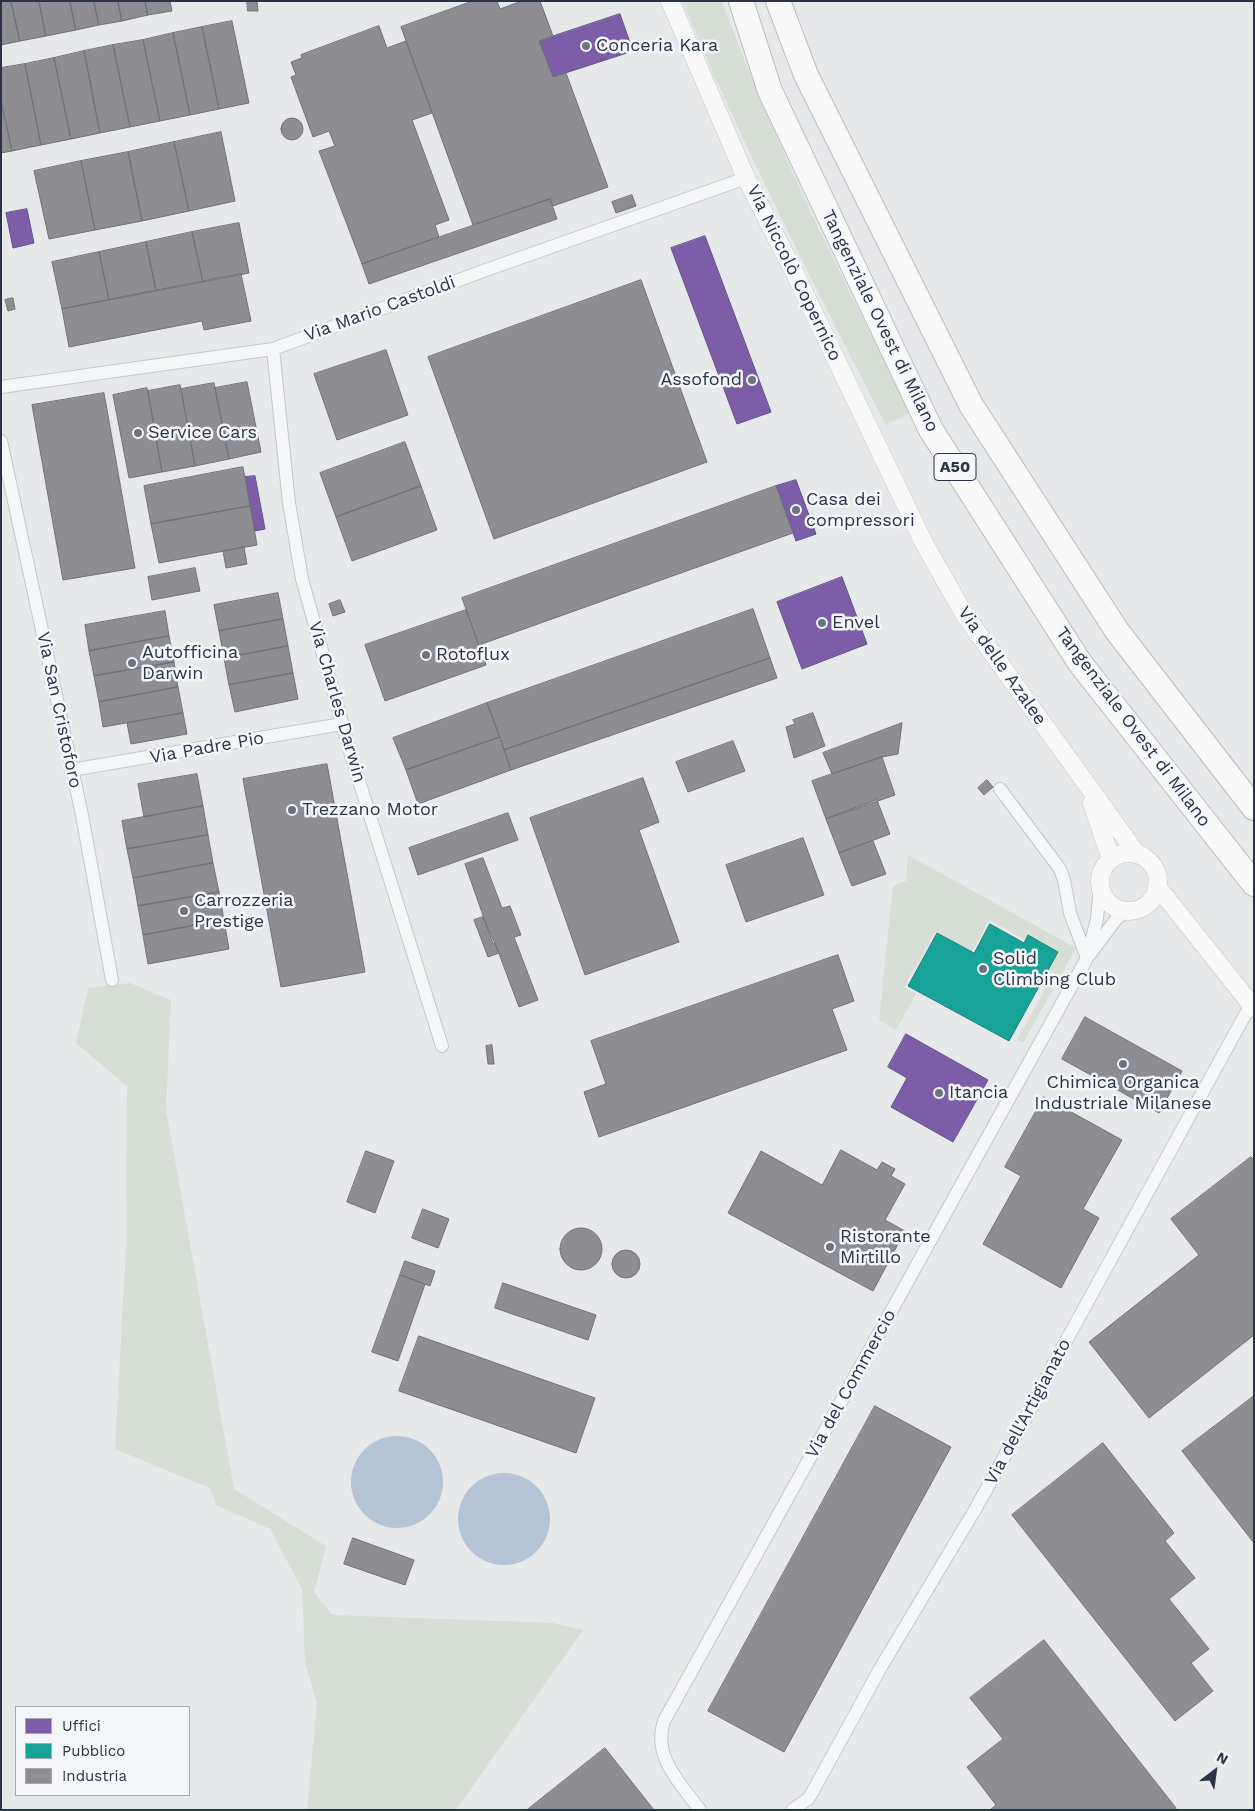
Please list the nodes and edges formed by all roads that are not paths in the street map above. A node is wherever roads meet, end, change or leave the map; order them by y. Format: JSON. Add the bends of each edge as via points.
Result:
{"nodes":[{"id":1,"x":670,"y":1,"type":"edge"},
{"id":2,"x":741,"y":1,"type":"edge"},
{"id":3,"x":778,"y":1,"type":"edge"},
{"id":4,"x":746,"y":178,"type":"junction"},
{"id":5,"x":273,"y":349,"type":"junction"},
{"id":6,"x":1,"y":387,"type":"edge"},
{"id":7,"x":1,"y":440,"type":"edge"},
{"id":8,"x":924,"y":543,"type":"joint"},
{"id":9,"x":342,"y":724,"type":"junction"},
{"id":10,"x":71,"y":770,"type":"junction"},
{"id":11,"x":1086,"y":786,"type":"junction"},
{"id":12,"x":1000,"y":789,"type":"dead end"},
{"id":13,"x":1254,"y":808,"type":"edge"},
{"id":14,"x":1137,"y":854,"type":"junction"},
{"id":15,"x":1111,"y":859,"type":"junction"},
{"id":16,"x":1254,"y":884,"type":"edge"},
{"id":17,"x":1100,"y":888,"type":"junction"},
{"id":18,"x":1154,"y":893,"type":"junction"},
{"id":19,"x":1128,"y":911,"type":"junction"},
{"id":20,"x":1087,"y":958,"type":"junction"},
{"id":21,"x":112,"y":980,"type":"dead end"},
{"id":22,"x":1252,"y":1006,"type":"edge"},
{"id":23,"x":442,"y":1046,"type":"dead end"},
{"id":24,"x":700,"y":1810,"type":"edge"},
{"id":25,"x":792,"y":1810,"type":"edge"}],
"edges":[{"from":1,"to":4,"type":"street","name":"Via Niccolò Copernico"},
{"from":2,"to":16,"type":"highway","name":"Tangenziale Ovest di Milano","number":"A50","via":[[770,92],[931,430],[1080,663]]},
{"from":3,"to":13,"type":"highway","number":"A50","via":[[806,75],[971,405],[1118,631]]},
{"from":4,"to":5,"type":"street","name":"Via Mario Castoldi"},
{"from":4,"to":8,"type":"street","name":"Via Niccolò Copernico"},
{"from":5,"to":6,"type":"street","name":"Via Mario Castoldi"},
{"from":5,"to":9,"type":"street","name":"Via Charles Darwin","via":[[289,503],[302,579]]},
{"from":7,"to":10,"type":"street","name":"Via San Cristoforo"},
{"from":8,"to":11,"type":"street","name":"Via delle Azalee","via":[[964,614]]},
{"from":9,"to":10,"type":"street","name":"Via Padre Pio"},
{"from":9,"to":23,"type":"street","name":"Via Charles Darwin"},
{"from":10,"to":21,"type":"street","name":"Via San Cristoforo"},
{"from":11,"to":14,"type":"street","name":"Via delle Azalee"},
{"from":11,"to":15,"type":"street","name":"Via delle Azalee"},
{"from":12,"to":20,"type":"street","via":[[1060,869],[1070,913]]},
{"from":14,"to":15,"type":"street","via":[[1119,854]]},
{"from":14,"to":18,"type":"street","via":[[1155,871]]},
{"from":15,"to":17,"type":"street","via":[[1102,872]]},
{"from":17,"to":19,"type":"street","via":[[1110,904]]},
{"from":17,"to":20,"type":"street","name":"Via del Commercio","via":[[1097,919]]},
{"from":18,"to":19,"type":"street","via":[[1137,909]]},
{"from":18,"to":22,"type":"street","via":[[1202,942]]},
{"from":19,"to":20,"type":"street","name":"Via del Commercio","via":[[1108,928]]},
{"from":20,"to":24,"type":"street","name":"Via del Commercio","via":[[664,1721],[662,1753]]},
{"from":22,"to":25,"type":"street","name":"Via dell'Artigianato","via":[[976,1508],[881,1667],[813,1791],[808,1799]]}]}
